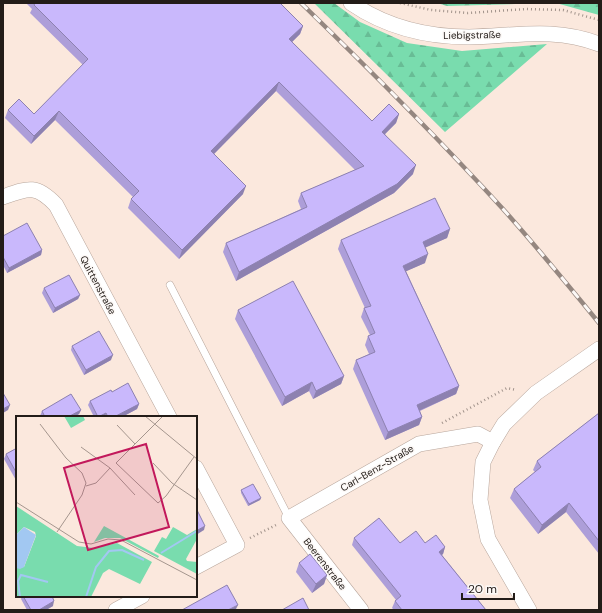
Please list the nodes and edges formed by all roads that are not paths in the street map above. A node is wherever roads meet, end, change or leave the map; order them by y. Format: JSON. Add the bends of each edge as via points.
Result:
{"nodes":[{"id":1,"x":351,"y":3,"type":"edge"},
{"id":2,"x":599,"y":44,"type":"edge"},
{"id":3,"x":3,"y":197,"type":"edge"},
{"id":4,"x":170,"y":285,"type":"dead end"},
{"id":5,"x":599,"y":349,"type":"edge"},
{"id":6,"x":168,"y":416,"type":"edge"},
{"id":7,"x":493,"y":442,"type":"junction"},
{"id":8,"x":197,"y":470,"type":"edge"},
{"id":9,"x":289,"y":518,"type":"junction"},
{"id":10,"x":197,"y":566,"type":"edge"},
{"id":11,"x":140,"y":597,"type":"edge"},
{"id":12,"x":116,"y":610,"type":"edge"},
{"id":13,"x":361,"y":610,"type":"edge"},
{"id":14,"x":529,"y":610,"type":"edge"}],
"edges":[{"from":1,"to":2,"type":"street","name":"Liebigstraße","via":[[383,21],[413,31],[442,36],[538,33],[568,36]]},
{"from":3,"to":6,"type":"street","name":"Quittenstraße","via":[[18,191],[32,190],[45,194],[56,205]]},
{"from":4,"to":9,"type":"lane"},
{"from":5,"to":7,"type":"street","via":[[536,393],[504,424]]},
{"from":7,"to":9,"type":"street","name":"Carl-Benz-Straße","via":[[478,434],[419,444]]},
{"from":7,"to":14,"type":"street","via":[[483,462],[480,500],[488,539]]},
{"from":8,"to":10,"type":"street","via":[[237,544]]},
{"from":9,"to":13,"type":"street","name":"Beerenstraße"},
{"from":11,"to":12,"type":"street"}]}
